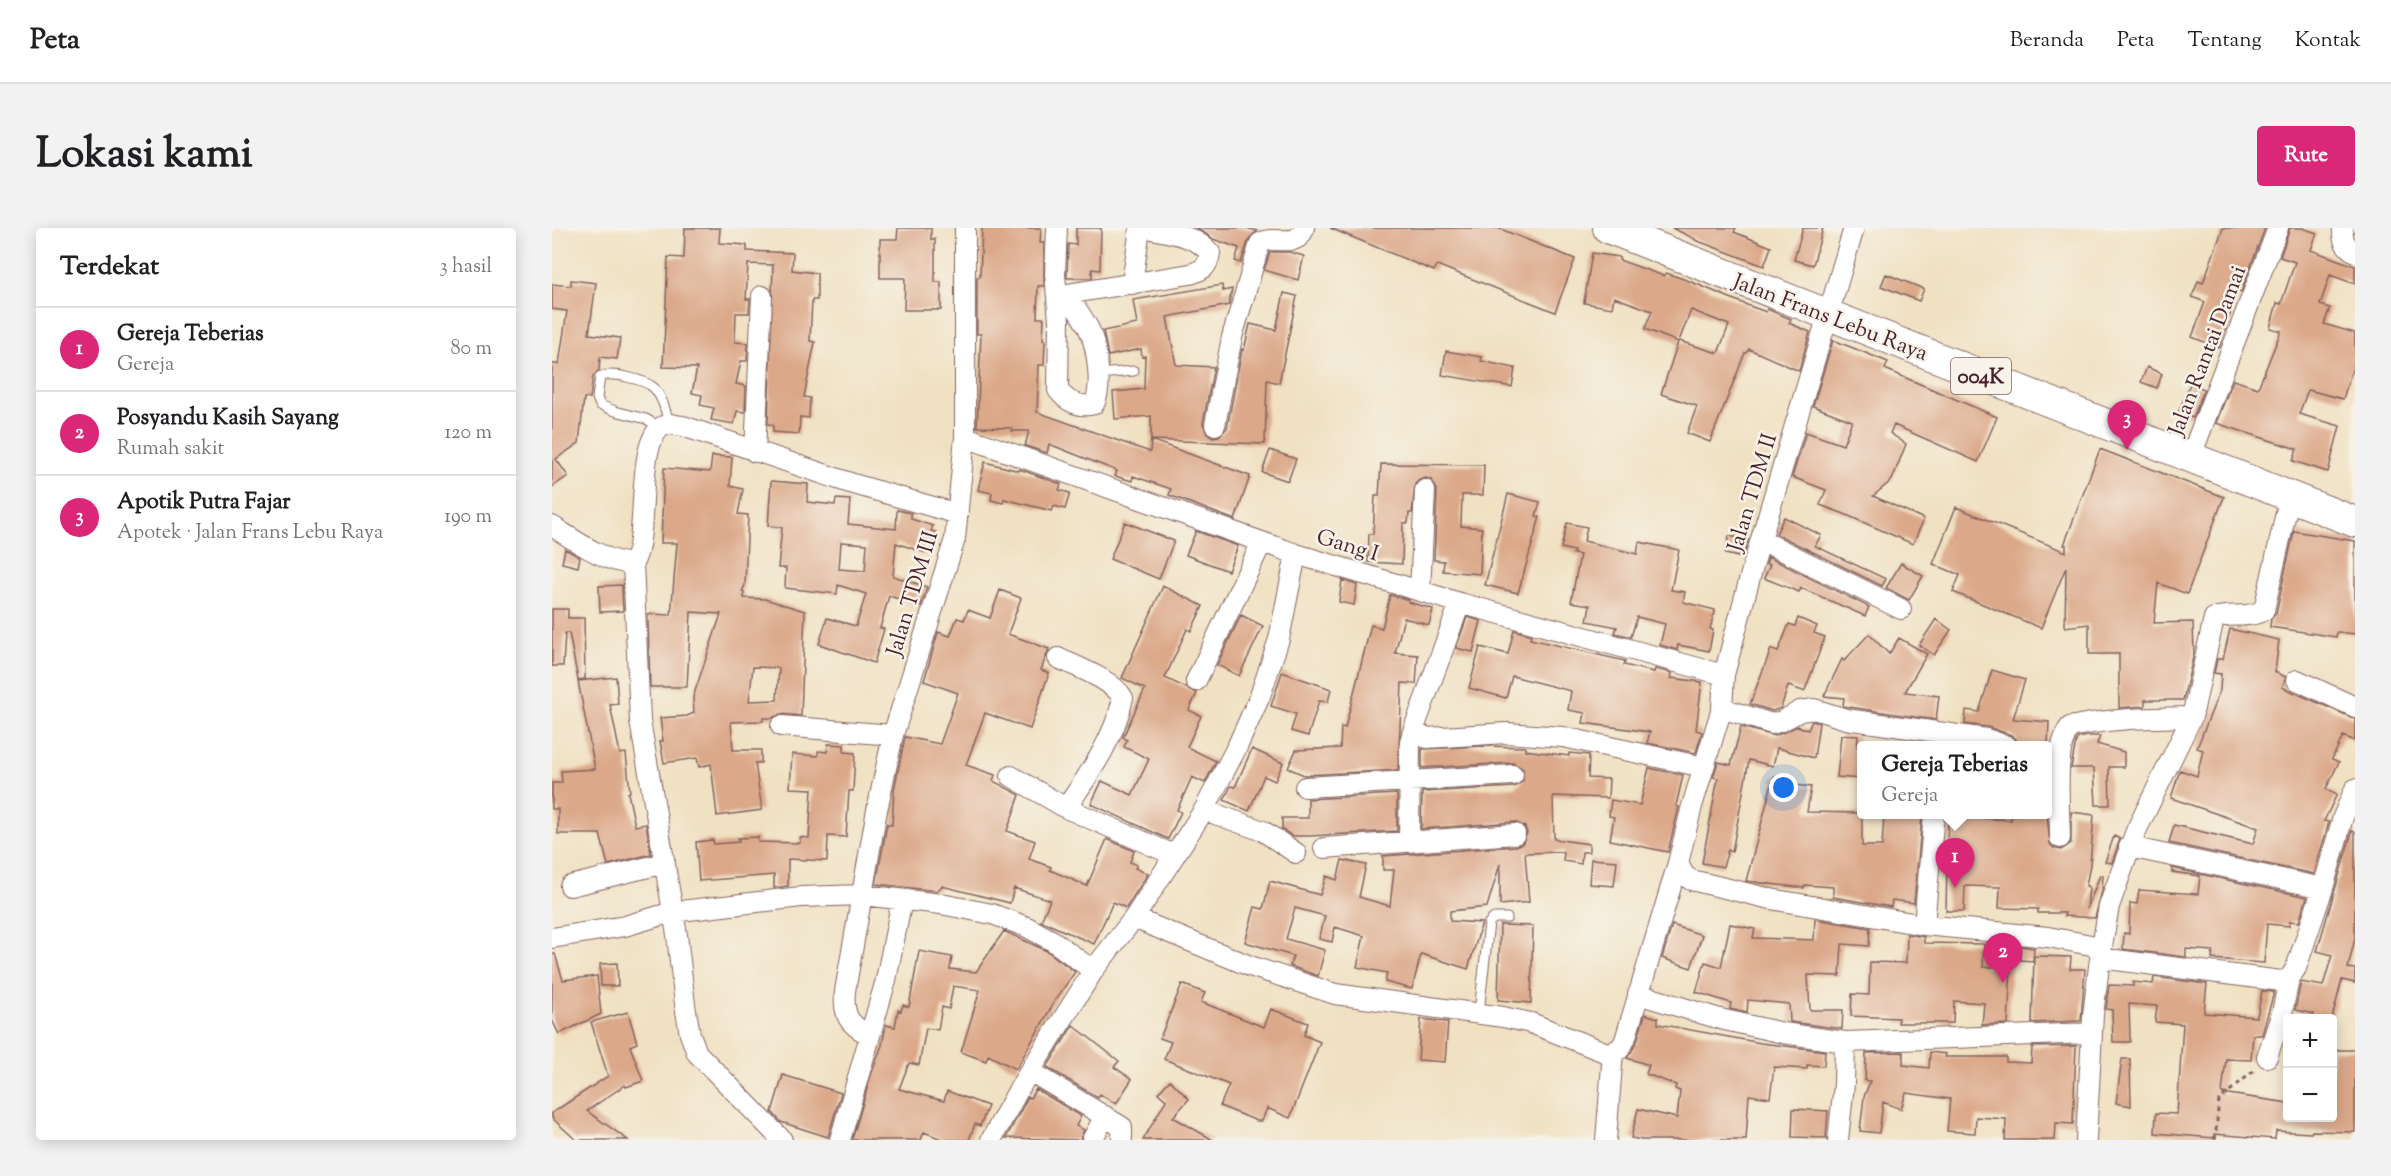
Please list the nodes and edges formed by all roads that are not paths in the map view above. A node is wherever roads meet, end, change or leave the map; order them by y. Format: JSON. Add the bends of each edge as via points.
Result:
{"nodes":[{"id":1,"x":965,"y":228,"type":"edge"},
{"id":2,"x":1057,"y":228,"type":"edge"},
{"id":3,"x":1140,"y":228,"type":"edge"},
{"id":4,"x":1147,"y":228,"type":"edge"},
{"id":5,"x":1304,"y":228,"type":"edge"},
{"id":6,"x":1608,"y":228,"type":"edge"},
{"id":7,"x":1854,"y":228,"type":"edge"},
{"id":8,"x":2278,"y":228,"type":"edge"},
{"id":9,"x":2345,"y":228,"type":"edge"},
{"id":10,"x":2355,"y":231,"type":"edge"},
{"id":11,"x":2355,"y":252,"type":"edge"},
{"id":12,"x":1132,"y":284,"type":"junction"},
{"id":13,"x":1062,"y":295,"type":"junction"},
{"id":14,"x":762,"y":296,"type":"dead end"},
{"id":15,"x":1830,"y":314,"type":"junction"},
{"id":16,"x":1134,"y":371,"type":"dead end"},
{"id":17,"x":1098,"y":374,"type":"junction"},
{"id":18,"x":1215,"y":425,"type":"dead end"},
{"id":19,"x":665,"y":426,"type":"junction"},
{"id":20,"x":965,"y":437,"type":"junction"},
{"id":21,"x":755,"y":452,"type":"junction"},
{"id":22,"x":2191,"y":456,"type":"junction"},
{"id":23,"x":1425,"y":490,"type":"dead end"},
{"id":24,"x":2290,"y":495,"type":"junction"},
{"id":25,"x":958,"y":514,"type":"junction"},
{"id":26,"x":2355,"y":522,"type":"edge"},
{"id":27,"x":553,"y":532,"type":"edge"},
{"id":28,"x":1761,"y":540,"type":"junction"},
{"id":29,"x":1262,"y":542,"type":"junction"},
{"id":30,"x":1296,"y":554,"type":"junction"},
{"id":31,"x":633,"y":563,"type":"junction"},
{"id":32,"x":1420,"y":591,"type":"junction"},
{"id":33,"x":1460,"y":603,"type":"junction"},
{"id":34,"x":1901,"y":609,"type":"dead end"},
{"id":35,"x":1058,"y":658,"type":"dead end"},
{"id":36,"x":1724,"y":680,"type":"junction"},
{"id":37,"x":2297,"y":680,"type":"dead end"},
{"id":38,"x":1196,"y":681,"type":"dead end"},
{"id":39,"x":2355,"y":707,"type":"edge"},
{"id":40,"x":1722,"y":708,"type":"junction"},
{"id":41,"x":2192,"y":717,"type":"junction"},
{"id":42,"x":781,"y":726,"type":"dead end"},
{"id":43,"x":1413,"y":731,"type":"junction"},
{"id":44,"x":893,"y":735,"type":"junction"},
{"id":45,"x":1940,"y":739,"type":"edge"},
{"id":46,"x":1992,"y":741,"type":"edge"},
{"id":47,"x":2054,"y":759,"type":"edge"},
{"id":48,"x":1704,"y":767,"type":"junction"},
{"id":49,"x":1513,"y":775,"type":"dead end"},
{"id":50,"x":1011,"y":776,"type":"dead end"},
{"id":51,"x":1410,"y":780,"type":"junction"},
{"id":52,"x":1305,"y":787,"type":"dead end"},
{"id":53,"x":2355,"y":789,"type":"edge"},
{"id":54,"x":1065,"y":808,"type":"junction"},
{"id":55,"x":1204,"y":810,"type":"junction"},
{"id":56,"x":1934,"y":819,"type":"edge"},
{"id":57,"x":1515,"y":834,"type":"dead end"},
{"id":58,"x":2060,"y":838,"type":"dead end"},
{"id":59,"x":1409,"y":842,"type":"junction"},
{"id":60,"x":2129,"y":847,"type":"junction"},
{"id":61,"x":1324,"y":848,"type":"dead end"},
{"id":62,"x":1296,"y":853,"type":"dead end"},
{"id":63,"x":1174,"y":855,"type":"junction"},
{"id":64,"x":665,"y":863,"type":"junction"},
{"id":65,"x":1678,"y":863,"type":"junction"},
{"id":66,"x":570,"y":886,"type":"dead end"},
{"id":67,"x":2323,"y":888,"type":"junction"},
{"id":68,"x":863,"y":895,"type":"junction"},
{"id":69,"x":902,"y":900,"type":"junction"},
{"id":70,"x":672,"y":912,"type":"junction"},
{"id":71,"x":1134,"y":918,"type":"junction"},
{"id":72,"x":1507,"y":918,"type":"dead end"},
{"id":73,"x":1924,"y":925,"type":"junction"},
{"id":74,"x":552,"y":938,"type":"edge"},
{"id":75,"x":2101,"y":952,"type":"junction"},
{"id":76,"x":1095,"y":968,"type":"junction"},
{"id":77,"x":2289,"y":979,"type":"junction"},
{"id":78,"x":1638,"y":994,"type":"junction"},
{"id":79,"x":1479,"y":1012,"type":"junction"},
{"id":80,"x":2092,"y":1033,"type":"junction"},
{"id":81,"x":870,"y":1035,"type":"junction"},
{"id":82,"x":1845,"y":1042,"type":"junction"},
{"id":83,"x":1613,"y":1052,"type":"junction"},
{"id":84,"x":2267,"y":1057,"type":"road end"},
{"id":85,"x":1030,"y":1071,"type":"junction"},
{"id":86,"x":1105,"y":1116,"type":"junction"},
{"id":87,"x":782,"y":1140,"type":"edge"},
{"id":88,"x":840,"y":1140,"type":"edge"},
{"id":89,"x":991,"y":1140,"type":"edge"},
{"id":90,"x":1092,"y":1140,"type":"edge"},
{"id":91,"x":1122,"y":1140,"type":"edge"},
{"id":92,"x":1606,"y":1140,"type":"edge"},
{"id":93,"x":1838,"y":1140,"type":"edge"},
{"id":94,"x":2086,"y":1140,"type":"edge"}],
"edges":[{"from":1,"to":20,"type":"street","name":"Jalan TDM III"},
{"from":2,"to":13,"type":"street"},
{"from":3,"to":12,"type":"street"},
{"from":4,"to":12,"type":"street","via":[[1203,244],[1210,253],[1209,263],[1203,270],[1190,274]]},
{"from":5,"to":18,"type":"street","via":[[1298,239],[1260,243],[1232,337]]},
{"from":6,"to":15,"type":"main road","name":"Jalan Frans Lebu Raya","number":"004K","via":[[1648,239]]},
{"from":7,"to":15,"type":"street","name":"Jalan TDM II"},
{"from":8,"to":22,"type":"street","name":"Jalan Rantai Damai"},
{"from":9,"to":10,"type":"street"},
{"from":9,"to":11,"type":"street","via":[[2344,242]]},
{"from":12,"to":13,"type":"street"},
{"from":13,"to":17,"type":"street","via":[[1090,333]]},
{"from":13,"to":17,"type":"street","via":[[1058,390],[1076,404],[1095,404]]},
{"from":14,"to":21,"type":"street"},
{"from":15,"to":22,"type":"main road","name":"Jalan Frans Lebu Raya","number":"004K"},
{"from":15,"to":28,"type":"street","name":"Jalan TDM II"},
{"from":16,"to":17,"type":"lane"},
{"from":19,"to":19,"type":"lane","via":[[663,404],[654,387],[624,376],[600,377],[600,405]]},
{"from":19,"to":21,"type":"street","via":[[683,426]]},
{"from":19,"to":31,"type":"street","via":[[652,440],[645,464],[641,533]]},
{"from":20,"to":25,"type":"street","name":"Jalan TDM III"},
{"from":20,"to":29,"type":"street","name":"Gang I"},
{"from":21,"to":25,"type":"street"},
{"from":22,"to":24,"type":"main road","name":"Jalan Frans Lebu Raya","number":"004K"},
{"from":23,"to":32,"type":"street"},
{"from":24,"to":26,"type":"main road","name":"Jalan Frans Lebu Raya","number":"004K"},
{"from":24,"to":41,"type":"street","via":[[2264,610],[2214,618]]},
{"from":25,"to":44,"type":"street","name":"Jalan TDM III","via":[[949,561]]},
{"from":27,"to":31,"type":"street","via":[[612,560]]},
{"from":28,"to":34,"type":"street"},
{"from":28,"to":36,"type":"street","name":"Jalan TDM II"},
{"from":29,"to":30,"type":"street","name":"Gang I"},
{"from":29,"to":38,"type":"street"},
{"from":30,"to":32,"type":"street","name":"Gang I"},
{"from":30,"to":55,"type":"street","via":[[1279,639],[1260,696]]},
{"from":31,"to":64,"type":"street","via":[[640,721]]},
{"from":32,"to":33,"type":"street","name":"Gang I"},
{"from":33,"to":36,"type":"street","name":"Gang I"},
{"from":33,"to":43,"type":"street"},
{"from":35,"to":54,"type":"street","via":[[1111,685],[1123,698],[1099,759]]},
{"from":36,"to":40,"type":"street","name":"Jalan TDM II"},
{"from":37,"to":39,"type":"street"},
{"from":40,"to":45,"type":"street","via":[[1772,724],[1800,711],[1814,710]]},
{"from":40,"to":48,"type":"street","name":"Jalan TDM II"},
{"from":41,"to":47,"type":"street","via":[[2136,718],[2070,727]]},
{"from":41,"to":60,"type":"street"},
{"from":42,"to":44,"type":"street"},
{"from":43,"to":48,"type":"street","via":[[1427,738],[1506,733],[1563,737]]},
{"from":43,"to":51,"type":"street"},
{"from":44,"to":68,"type":"street","name":"Jalan TDM III"},
{"from":45,"to":46,"type":"street"},
{"from":47,"to":58,"type":"street"},
{"from":48,"to":65,"type":"street","name":"Jalan TDM II"},
{"from":49,"to":51,"type":"street"},
{"from":50,"to":54,"type":"street"},
{"from":51,"to":52,"type":"street"},
{"from":51,"to":59,"type":"street"},
{"from":53,"to":67,"type":"street"},
{"from":54,"to":63,"type":"street"},
{"from":55,"to":62,"type":"street","via":[[1263,831]]},
{"from":55,"to":63,"type":"street"},
{"from":56,"to":73,"type":"street"},
{"from":57,"to":59,"type":"street"},
{"from":59,"to":61,"type":"street"},
{"from":60,"to":67,"type":"street"},
{"from":60,"to":75,"type":"street","via":[[2109,906]]},
{"from":63,"to":71,"type":"street"},
{"from":64,"to":66,"type":"street"},
{"from":64,"to":70,"type":"street"},
{"from":65,"to":73,"type":"street","via":[[1684,875],[1704,885]]},
{"from":65,"to":78,"type":"street","name":"Jalan TDM II"},
{"from":67,"to":77,"type":"street"},
{"from":68,"to":69,"type":"street"},
{"from":68,"to":70,"type":"street","via":[[801,897]]},
{"from":68,"to":81,"type":"street","name":"Jalan TDM III","via":[[844,1006],[850,1021]]},
{"from":69,"to":76,"type":"street","via":[[992,914],[1027,927]]},
{"from":69,"to":81,"type":"street"},
{"from":70,"to":74,"type":"street","via":[[625,926]]},
{"from":70,"to":87,"type":"street","via":[[684,1005],[697,1053]]},
{"from":71,"to":76,"type":"street"},
{"from":71,"to":79,"type":"street","via":[[1250,966],[1335,994]]},
{"from":72,"to":79,"type":"lane","via":[[1494,918],[1488,923]]},
{"from":73,"to":75,"type":"street","via":[[2048,937]]},
{"from":75,"to":77,"type":"street","via":[[2281,981]]},
{"from":75,"to":80,"type":"street"},
{"from":76,"to":85,"type":"street"},
{"from":77,"to":84,"type":"street"},
{"from":78,"to":82,"type":"street","via":[[1730,1021]]},
{"from":78,"to":83,"type":"street","name":"Jalan TDM II","via":[[1625,1040]]},
{"from":79,"to":83,"type":"street","via":[[1531,1023]]},
{"from":80,"to":82,"type":"street"},
{"from":80,"to":94,"type":"street"},
{"from":81,"to":88,"type":"street"},
{"from":82,"to":93,"type":"street"},
{"from":83,"to":92,"type":"street"},
{"from":85,"to":86,"type":"street"},
{"from":85,"to":89,"type":"street"},
{"from":86,"to":90,"type":"street"},
{"from":86,"to":91,"type":"street","via":[[1122,1127]]}]}
